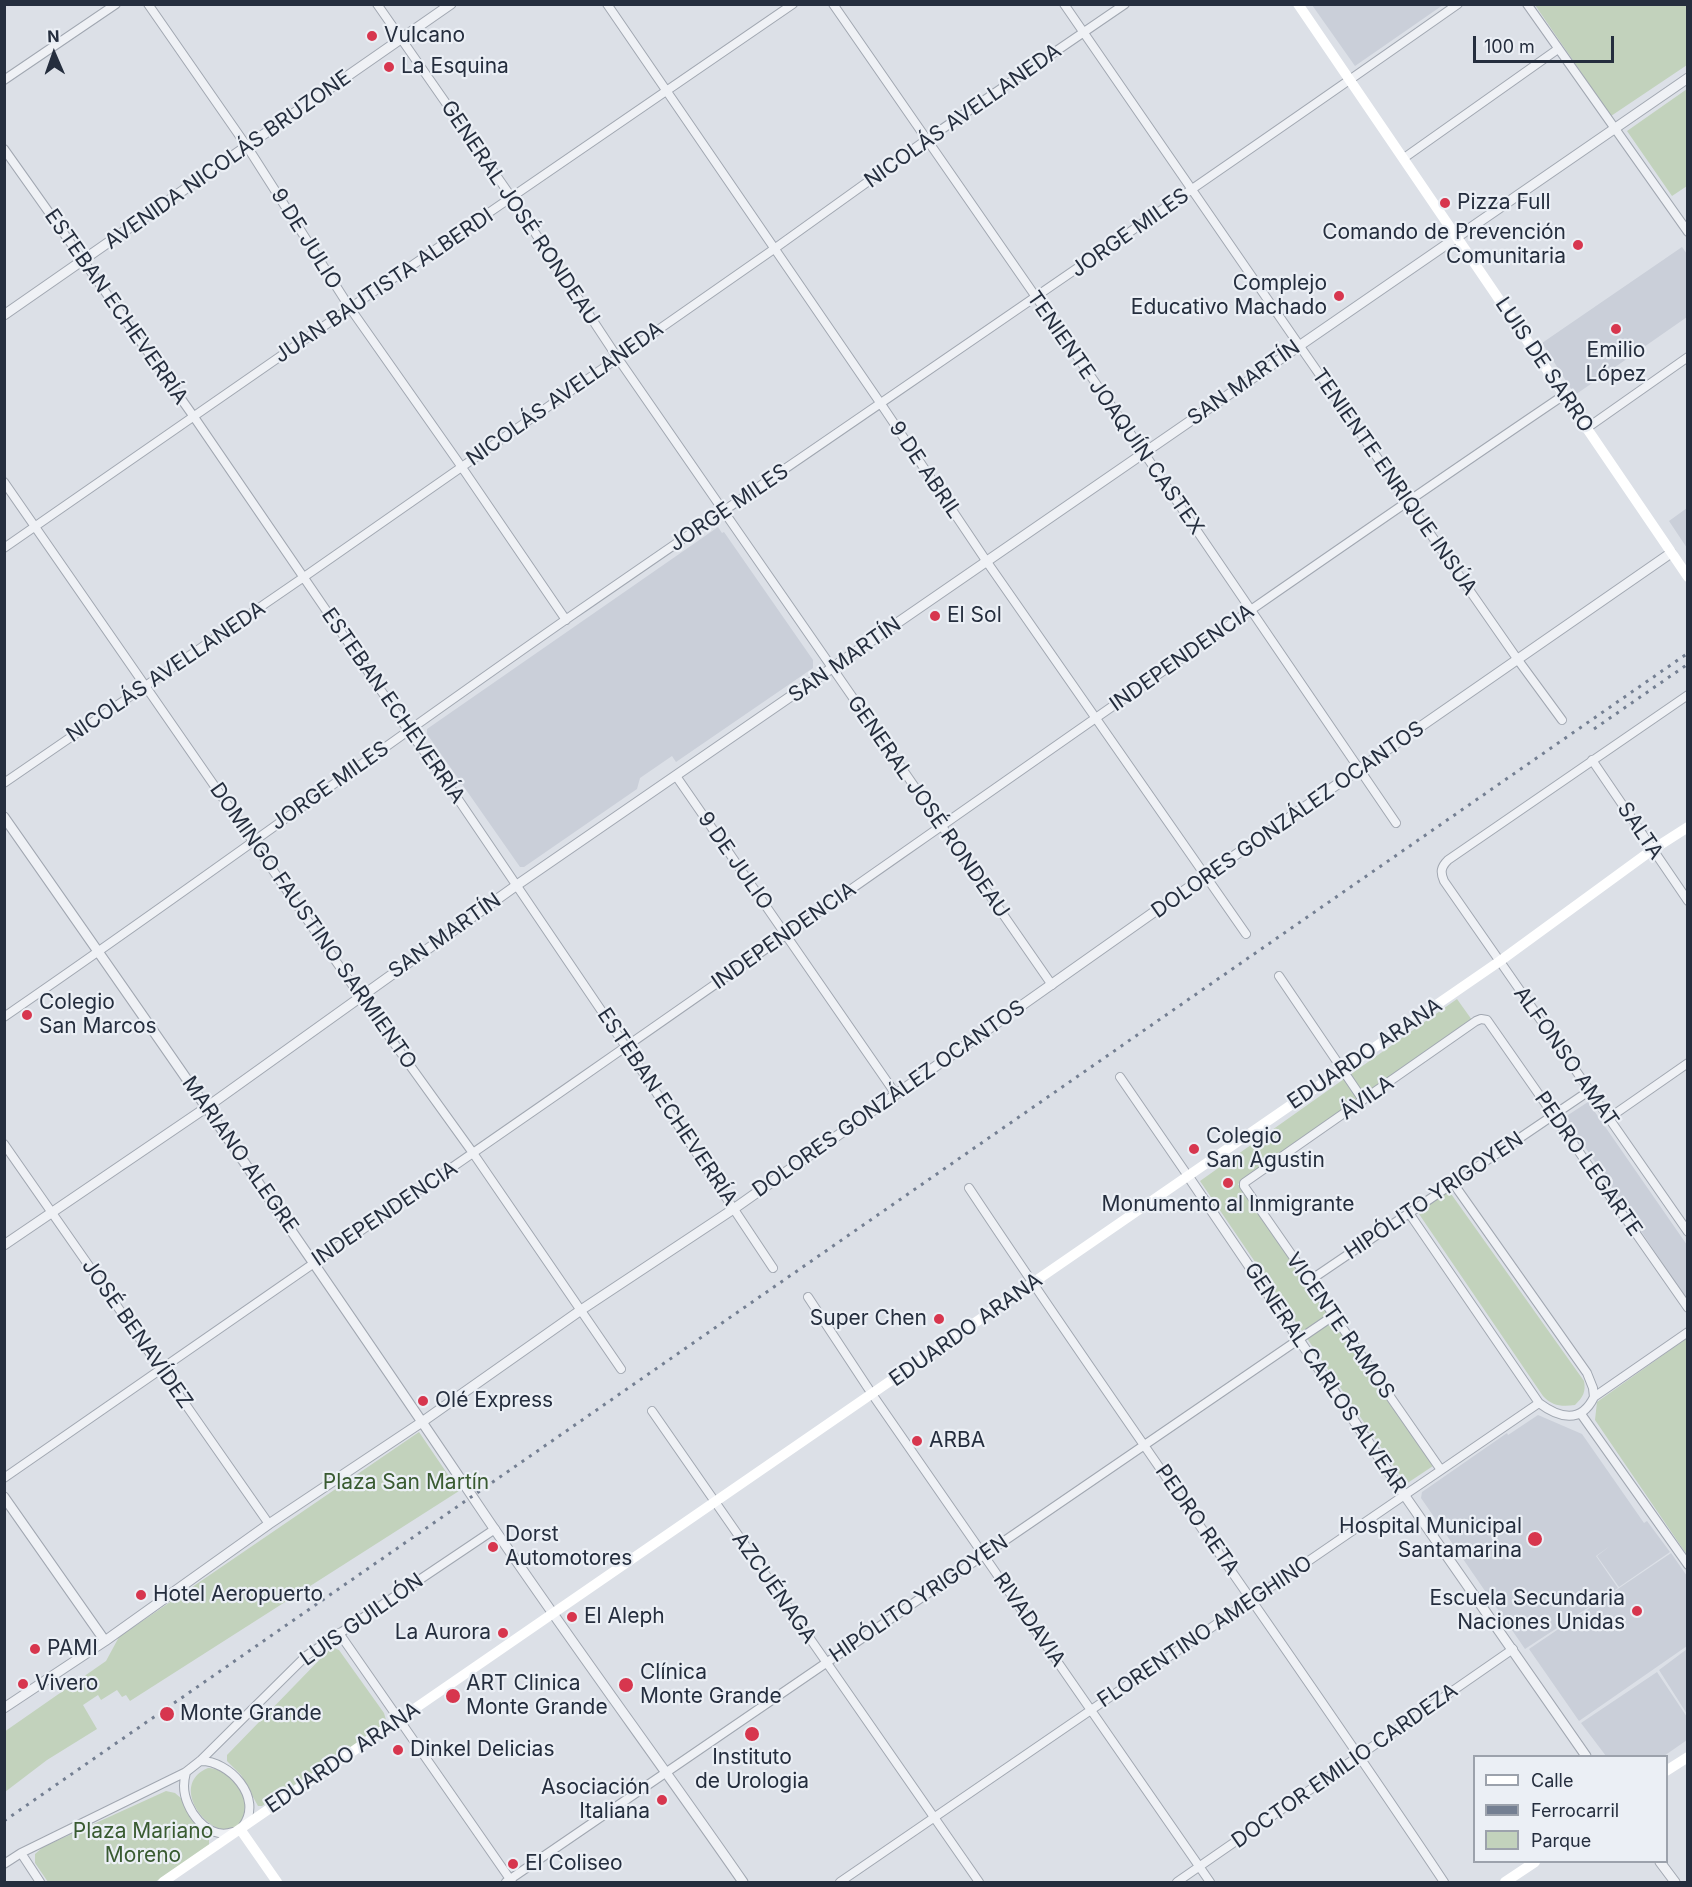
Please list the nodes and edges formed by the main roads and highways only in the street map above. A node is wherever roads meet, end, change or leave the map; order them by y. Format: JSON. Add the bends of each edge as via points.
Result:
{"nodes":[{"id":1,"x":1298,"y":4,"type":"edge"},
{"id":2,"x":1688,"y":577,"type":"edge"},
{"id":3,"x":1688,"y":826,"type":"edge"},
{"id":4,"x":1688,"y":1757,"type":"edge"},
{"id":5,"x":1668,"y":1770,"type":"edge"},
{"id":6,"x":240,"y":1829,"type":"junction"},
{"id":7,"x":1534,"y":1863,"type":"edge"},
{"id":8,"x":163,"y":1882,"type":"edge"},
{"id":9,"x":278,"y":1882,"type":"edge"},
{"id":10,"x":1505,"y":1882,"type":"edge"}],
"edges":[{"from":1,"to":2,"type":"main road","name":"LUIS DE SARRO"},
{"from":3,"to":6,"type":"main road","name":"EDUARDO ARANA","via":[[1500,962]]},
{"from":4,"to":5,"type":"main road"},
{"from":6,"to":8,"type":"main road","name":"EDUARDO ARANA"},
{"from":6,"to":9,"type":"main road"},
{"from":7,"to":10,"type":"main road"}]}
